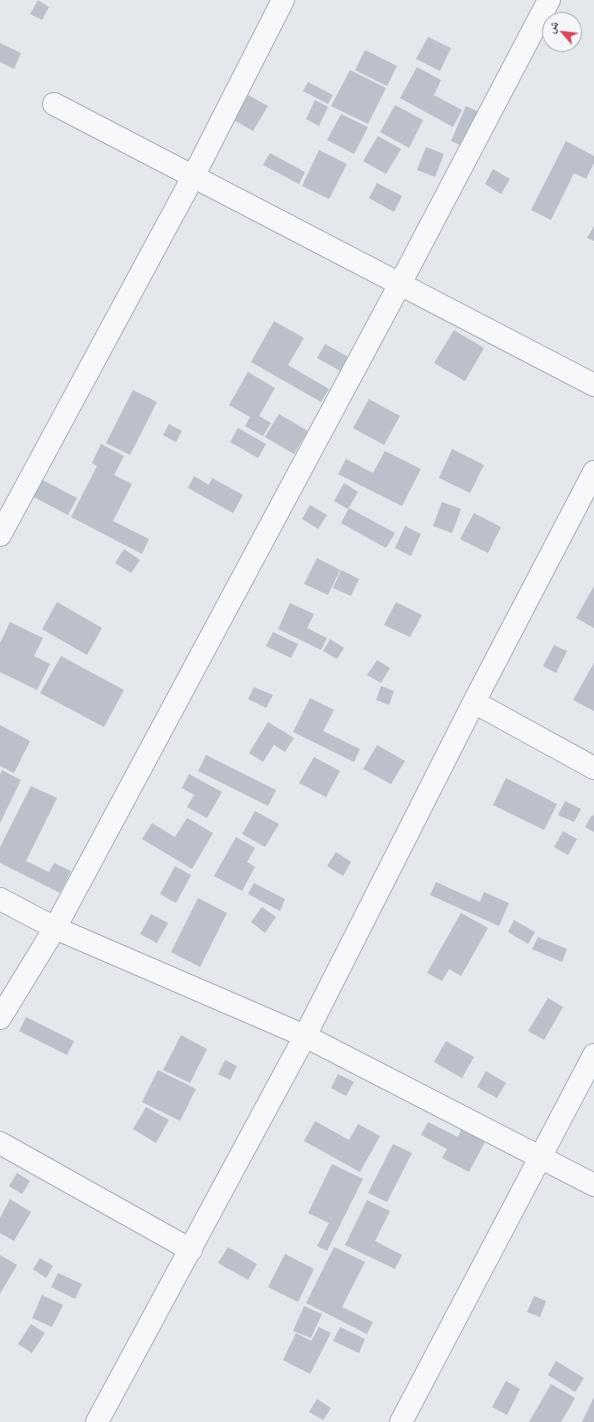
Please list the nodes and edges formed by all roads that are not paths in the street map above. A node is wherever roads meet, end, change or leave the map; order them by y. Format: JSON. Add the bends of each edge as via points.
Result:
{"nodes":[{"id":1,"x":283,"y":0,"type":"edge"},
{"id":2,"x":549,"y":0,"type":"edge"},
{"id":3,"x":54,"y":104,"type":"dead end"},
{"id":4,"x":193,"y":177,"type":"junction"},
{"id":5,"x":400,"y":284,"type":"junction"},
{"id":6,"x":594,"y":385,"type":"edge"},
{"id":7,"x":594,"y":472,"type":"edge"},
{"id":8,"x":0,"y":535,"type":"edge"},
{"id":9,"x":474,"y":702,"type":"junction"},
{"id":10,"x":594,"y":768,"type":"edge"},
{"id":11,"x":0,"y":899,"type":"edge"},
{"id":12,"x":54,"y":928,"type":"junction"},
{"id":13,"x":0,"y":1018,"type":"edge"},
{"id":14,"x":305,"y":1036,"type":"junction"},
{"id":15,"x":594,"y":1055,"type":"edge"},
{"id":16,"x":0,"y":1143,"type":"edge"},
{"id":17,"x":541,"y":1157,"type":"junction"},
{"id":18,"x":594,"y":1186,"type":"edge"},
{"id":19,"x":191,"y":1250,"type":"junction"},
{"id":20,"x":97,"y":1422,"type":"edge"},
{"id":21,"x":401,"y":1422,"type":"edge"}],
"edges":[{"from":1,"to":4,"type":"street"},
{"from":2,"to":5,"type":"street"},
{"from":3,"to":4,"type":"street"},
{"from":4,"to":5,"type":"street"},
{"from":4,"to":8,"type":"street"},
{"from":5,"to":6,"type":"street"},
{"from":5,"to":12,"type":"street"},
{"from":7,"to":9,"type":"street"},
{"from":9,"to":10,"type":"street"},
{"from":9,"to":14,"type":"street"},
{"from":11,"to":12,"type":"street"},
{"from":12,"to":13,"type":"street"},
{"from":12,"to":14,"type":"street"},
{"from":14,"to":17,"type":"street"},
{"from":14,"to":19,"type":"street"},
{"from":15,"to":17,"type":"street"},
{"from":16,"to":19,"type":"street"},
{"from":17,"to":18,"type":"street"},
{"from":17,"to":21,"type":"street"},
{"from":19,"to":20,"type":"street"}]}
